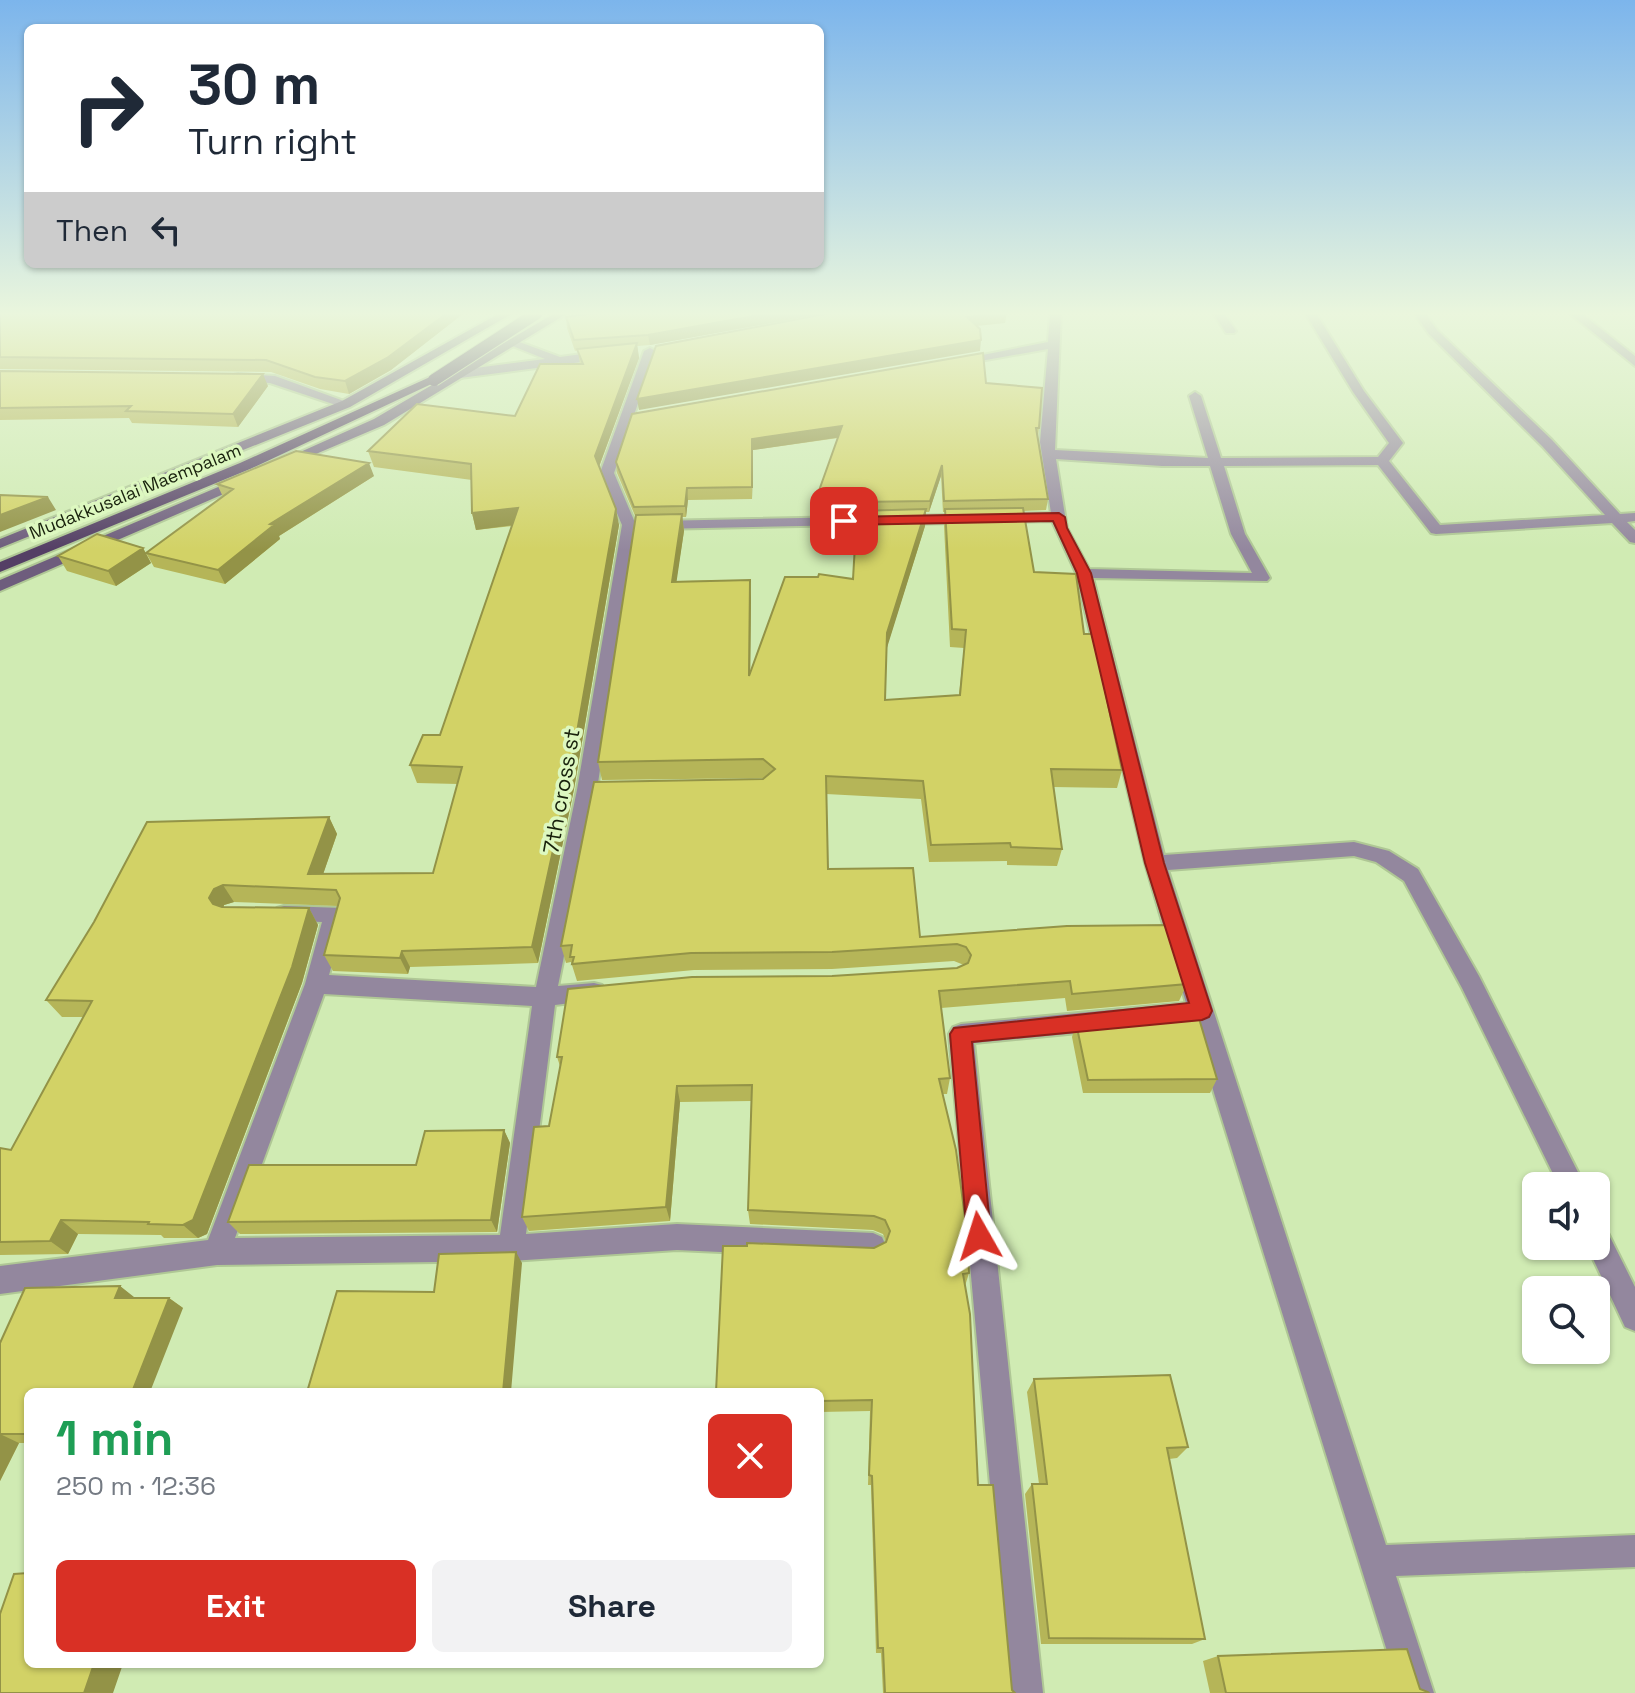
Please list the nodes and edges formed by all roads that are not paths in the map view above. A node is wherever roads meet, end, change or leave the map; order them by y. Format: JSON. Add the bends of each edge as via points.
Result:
{"nodes":[{"id":1,"x":310,"y":392,"type":"edge"},
{"id":2,"x":368,"y":392,"type":"edge"},
{"id":3,"x":408,"y":392,"type":"edge"},
{"id":4,"x":430,"y":392,"type":"edge"},
{"id":5,"x":641,"y":392,"type":"edge"},
{"id":6,"x":1051,"y":392,"type":"edge"},
{"id":7,"x":1359,"y":392,"type":"edge"},
{"id":8,"x":1495,"y":392,"type":"edge"},
{"id":9,"x":1195,"y":396,"type":"dead end"},
{"id":10,"x":346,"y":404,"type":"junction"},
{"id":11,"x":1049,"y":454,"type":"junction"},
{"id":12,"x":1217,"y":461,"type":"junction"},
{"id":13,"x":1382,"y":461,"type":"junction"},
{"id":14,"x":1059,"y":517,"type":"junction"},
{"id":15,"x":1613,"y":517,"type":"junction"},
{"id":16,"x":1635,"y":517,"type":"edge"},
{"id":17,"x":629,"y":525,"type":"junction"},
{"id":18,"x":1635,"y":539,"type":"edge"},
{"id":19,"x":0,"y":544,"type":"edge"},
{"id":20,"x":0,"y":567,"type":"edge"},
{"id":21,"x":1084,"y":573,"type":"junction"},
{"id":22,"x":0,"y":586,"type":"edge"},
{"id":23,"x":1155,"y":863,"type":"junction"},
{"id":24,"x":263,"y":913,"type":"edge"},
{"id":25,"x":316,"y":984,"type":"junction"},
{"id":26,"x":620,"y":989,"type":"edge"},
{"id":27,"x":545,"y":997,"type":"junction"},
{"id":28,"x":1202,"y":1011,"type":"junction"},
{"id":29,"x":1565,"y":1172,"type":"edge"},
{"id":30,"x":873,"y":1246,"type":"edge"},
{"id":31,"x":511,"y":1248,"type":"junction"},
{"id":32,"x":217,"y":1252,"type":"junction"},
{"id":33,"x":1608,"y":1260,"type":"edge"},
{"id":34,"x":0,"y":1280,"type":"edge"},
{"id":35,"x":1635,"y":1317,"type":"edge"},
{"id":36,"x":1635,"y":1551,"type":"edge"},
{"id":37,"x":1375,"y":1561,"type":"junction"},
{"id":38,"x":1026,"y":1693,"type":"edge"},
{"id":39,"x":1417,"y":1693,"type":"edge"}],
"edges":[{"from":1,"to":10,"type":"street"},
{"from":2,"to":10,"type":"main road"},
{"from":3,"to":20,"type":"main road","name":"Mudakkusalai Maempalam","bridge":true},
{"from":4,"to":22,"type":"main road","via":[[379,422]]},
{"from":5,"to":17,"type":"street","via":[[635,418],[607,473]]},
{"from":6,"to":11,"type":"street"},
{"from":7,"to":13,"type":"street","via":[[1396,443]]},
{"from":8,"to":15,"type":"street"},
{"from":9,"to":12,"type":"street"},
{"from":10,"to":19,"type":"main road"},
{"from":11,"to":12,"type":"street"},
{"from":11,"to":14,"type":"street"},
{"from":12,"to":13,"type":"street"},
{"from":12,"to":21,"type":"street","via":[[1238,534],[1262,578]]},
{"from":13,"to":15,"type":"street","via":[[1436,530]]},
{"from":14,"to":17,"type":"street"},
{"from":14,"to":21,"type":"street"},
{"from":15,"to":16,"type":"street"},
{"from":15,"to":18,"type":"street"},
{"from":17,"to":27,"type":"street","name":"7th cross st","via":[[595,790]]},
{"from":21,"to":23,"type":"street"},
{"from":23,"to":28,"type":"street"},
{"from":23,"to":29,"type":"street","via":[[1354,849],[1382,856],[1411,875]]},
{"from":24,"to":25,"type":"street","via":[[335,914]]},
{"from":25,"to":27,"type":"street"},
{"from":25,"to":32,"type":"street"},
{"from":26,"to":27,"type":"street"},
{"from":27,"to":31,"type":"street","name":"7th cross st"},
{"from":28,"to":37,"type":"street"},
{"from":28,"to":38,"type":"street","via":[[961,1034]]},
{"from":30,"to":31,"type":"street","via":[[677,1237]]},
{"from":31,"to":32,"type":"street"},
{"from":32,"to":34,"type":"street"},
{"from":33,"to":35,"type":"street"},
{"from":36,"to":37,"type":"street"},
{"from":37,"to":39,"type":"street"}]}
